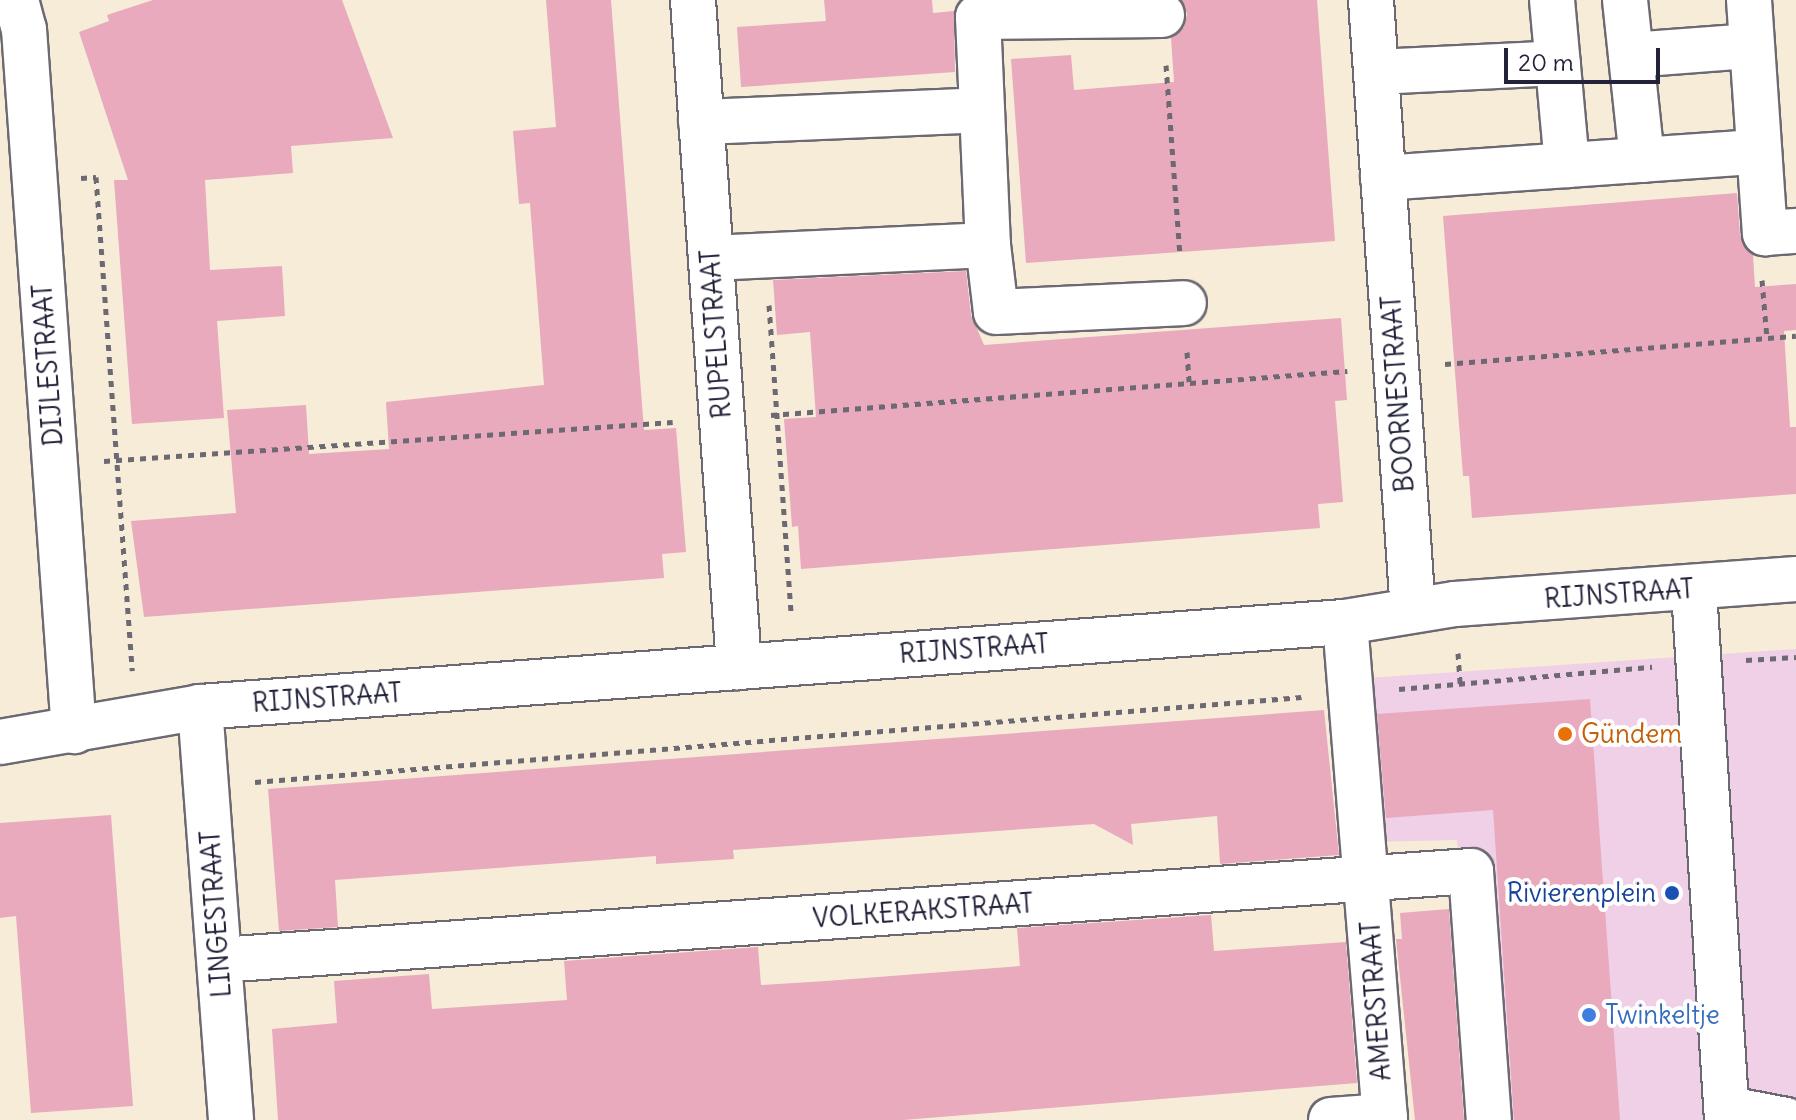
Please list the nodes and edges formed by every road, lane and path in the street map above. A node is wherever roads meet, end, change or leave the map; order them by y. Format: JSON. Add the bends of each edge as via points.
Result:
{"nodes":[{"id":1,"x":16,"y":0,"type":"edge"},
{"id":2,"x":693,"y":0,"type":"edge"},
{"id":3,"x":1371,"y":0,"type":"edge"},
{"id":4,"x":1552,"y":0,"type":"edge"},
{"id":5,"x":1625,"y":0,"type":"edge"},
{"id":6,"x":1749,"y":0,"type":"edge"},
{"id":7,"x":1162,"y":15,"type":"joint"},
{"id":8,"x":1752,"y":46,"type":"junction"},
{"id":9,"x":1631,"y":55,"type":"junction"},
{"id":10,"x":1558,"y":63,"type":"junction"},
{"id":11,"x":1376,"y":72,"type":"junction"},
{"id":12,"x":982,"y":110,"type":"junction"},
{"id":13,"x":701,"y":122,"type":"junction"},
{"id":14,"x":1759,"y":152,"type":"junction"},
{"id":15,"x":1642,"y":160,"type":"junction"},
{"id":16,"x":1567,"y":165,"type":"junction"},
{"id":17,"x":1383,"y":178,"type":"junction"},
{"id":18,"x":36,"y":182,"type":"junction"},
{"id":19,"x":1796,"y":231,"type":"edge"},
{"id":20,"x":988,"y":245,"type":"junction"},
{"id":21,"x":765,"y":255,"type":"junction"},
{"id":22,"x":711,"y":258,"type":"junction"},
{"id":23,"x":1184,"y":303,"type":"junction"},
{"id":24,"x":1796,"y":336,"type":"edge"},
{"id":25,"x":1396,"y":368,"type":"junction"},
{"id":26,"x":1189,"y":382,"type":"junction"},
{"id":27,"x":777,"y":414,"type":"junction"},
{"id":28,"x":722,"y":419,"type":"junction"},
{"id":29,"x":116,"y":460,"type":"junction"},
{"id":30,"x":55,"y":465,"type":"junction"},
{"id":31,"x":1796,"y":579,"type":"edge"},
{"id":32,"x":1694,"y":590,"type":"junction"},
{"id":33,"x":1413,"y":611,"type":"junction"},
{"id":34,"x":1345,"y":622,"type":"junction"},
{"id":35,"x":1796,"y":657,"type":"edge"},
{"id":36,"x":794,"y":663,"type":"junction"},
{"id":37,"x":1702,"y":663,"type":"junction"},
{"id":38,"x":739,"y":667,"type":"junction"},
{"id":39,"x":1351,"y":693,"type":"junction"},
{"id":40,"x":200,"y":707,"type":"junction"},
{"id":41,"x":0,"y":712,"type":"edge"},
{"id":42,"x":143,"y":712,"type":"junction"},
{"id":43,"x":73,"y":720,"type":"junction"},
{"id":44,"x":0,"y":742,"type":"edge"},
{"id":45,"x":206,"y":786,"type":"junction"},
{"id":46,"x":1367,"y":881,"type":"junction"},
{"id":47,"x":220,"y":960,"type":"junction"},
{"id":48,"x":1728,"y":1114,"type":"edge"},
{"id":49,"x":1385,"y":1118,"type":"edge"},
{"id":50,"x":231,"y":1120,"type":"edge"},
{"id":51,"x":1331,"y":1120,"type":"edge"},
{"id":52,"x":1489,"y":1120,"type":"edge"},
{"id":53,"x":1786,"y":1120,"type":"edge"}],
"edges":[{"from":1,"to":18,"type":"street","name":"DIJLESTRAAT","via":[[24,29]]},
{"from":2,"to":13,"type":"street","name":"RUPELSTRAAT"},
{"from":3,"to":11,"type":"street","name":"BOORNESTRAAT"},
{"from":4,"to":10,"type":"street"},
{"from":5,"to":9,"type":"street"},
{"from":6,"to":8,"type":"street"},
{"from":7,"to":12,"type":"street","via":[[978,17]]},
{"from":7,"to":23,"type":"path"},
{"from":8,"to":9,"type":"street"},
{"from":8,"to":14,"type":"street"},
{"from":9,"to":15,"type":"street"},
{"from":10,"to":11,"type":"street"},
{"from":10,"to":16,"type":"street"},
{"from":11,"to":17,"type":"street","name":"BOORNESTRAAT"},
{"from":12,"to":13,"type":"street"},
{"from":12,"to":20,"type":"street"},
{"from":13,"to":22,"type":"street","name":"RUPELSTRAAT"},
{"from":14,"to":15,"type":"street"},
{"from":14,"to":19,"type":"street","via":[[1765,233]]},
{"from":15,"to":16,"type":"street"},
{"from":16,"to":17,"type":"street"},
{"from":17,"to":25,"type":"street","name":"BOORNESTRAAT"},
{"from":18,"to":29,"type":"path","via":[[96,177]]},
{"from":18,"to":30,"type":"street","name":"DIJLESTRAAT"},
{"from":20,"to":21,"type":"street"},
{"from":20,"to":23,"type":"street","via":[[996,312]]},
{"from":21,"to":22,"type":"street"},
{"from":21,"to":27,"type":"path"},
{"from":22,"to":28,"type":"street","name":"RUPELSTRAAT"},
{"from":23,"to":26,"type":"path"},
{"from":24,"to":25,"type":"path"},
{"from":25,"to":26,"type":"path"},
{"from":25,"to":33,"type":"street","name":"BOORNESTRAAT"},
{"from":26,"to":27,"type":"path"},
{"from":27,"to":28,"type":"path"},
{"from":27,"to":36,"type":"path"},
{"from":28,"to":29,"type":"path"},
{"from":28,"to":38,"type":"street","name":"RUPELSTRAAT"},
{"from":29,"to":30,"type":"path"},
{"from":29,"to":42,"type":"path"},
{"from":30,"to":43,"type":"street","name":"DIJLESTRAAT"},
{"from":31,"to":32,"type":"street","name":"RIJNSTRAAT"},
{"from":32,"to":33,"type":"street","name":"RIJNSTRAAT"},
{"from":32,"to":37,"type":"street"},
{"from":33,"to":34,"type":"street","name":"RIJNSTRAAT"},
{"from":34,"to":36,"type":"street","name":"RIJNSTRAAT"},
{"from":34,"to":39,"type":"street"},
{"from":35,"to":37,"type":"path"},
{"from":36,"to":38,"type":"street","name":"RIJNSTRAAT"},
{"from":37,"to":39,"type":"path"},
{"from":37,"to":48,"type":"street"},
{"from":38,"to":40,"type":"street","name":"RIJNSTRAAT"},
{"from":39,"to":45,"type":"path"},
{"from":39,"to":46,"type":"street"},
{"from":40,"to":42,"type":"street","name":"RIJNSTRAAT"},
{"from":40,"to":45,"type":"street","name":"LINGESTRAAT"},
{"from":41,"to":43,"type":"street","name":"RIJNSTRAAT"},
{"from":42,"to":43,"type":"street","name":"RIJNSTRAAT"},
{"from":43,"to":44,"type":"street","name":"RIJNSTRAAT"},
{"from":45,"to":47,"type":"street","name":"LINGESTRAAT"},
{"from":46,"to":47,"type":"street","name":"VOLKERAKSTRAAT"},
{"from":46,"to":49,"type":"street","name":"AMERSTRAAT"},
{"from":46,"to":52,"type":"street","name":"VOLKERAKSTRAAT","via":[[1471,871]]},
{"from":47,"to":50,"type":"street","name":"LINGESTRAAT"},
{"from":48,"to":53,"type":"street"},
{"from":49,"to":51,"type":"street"}]}
